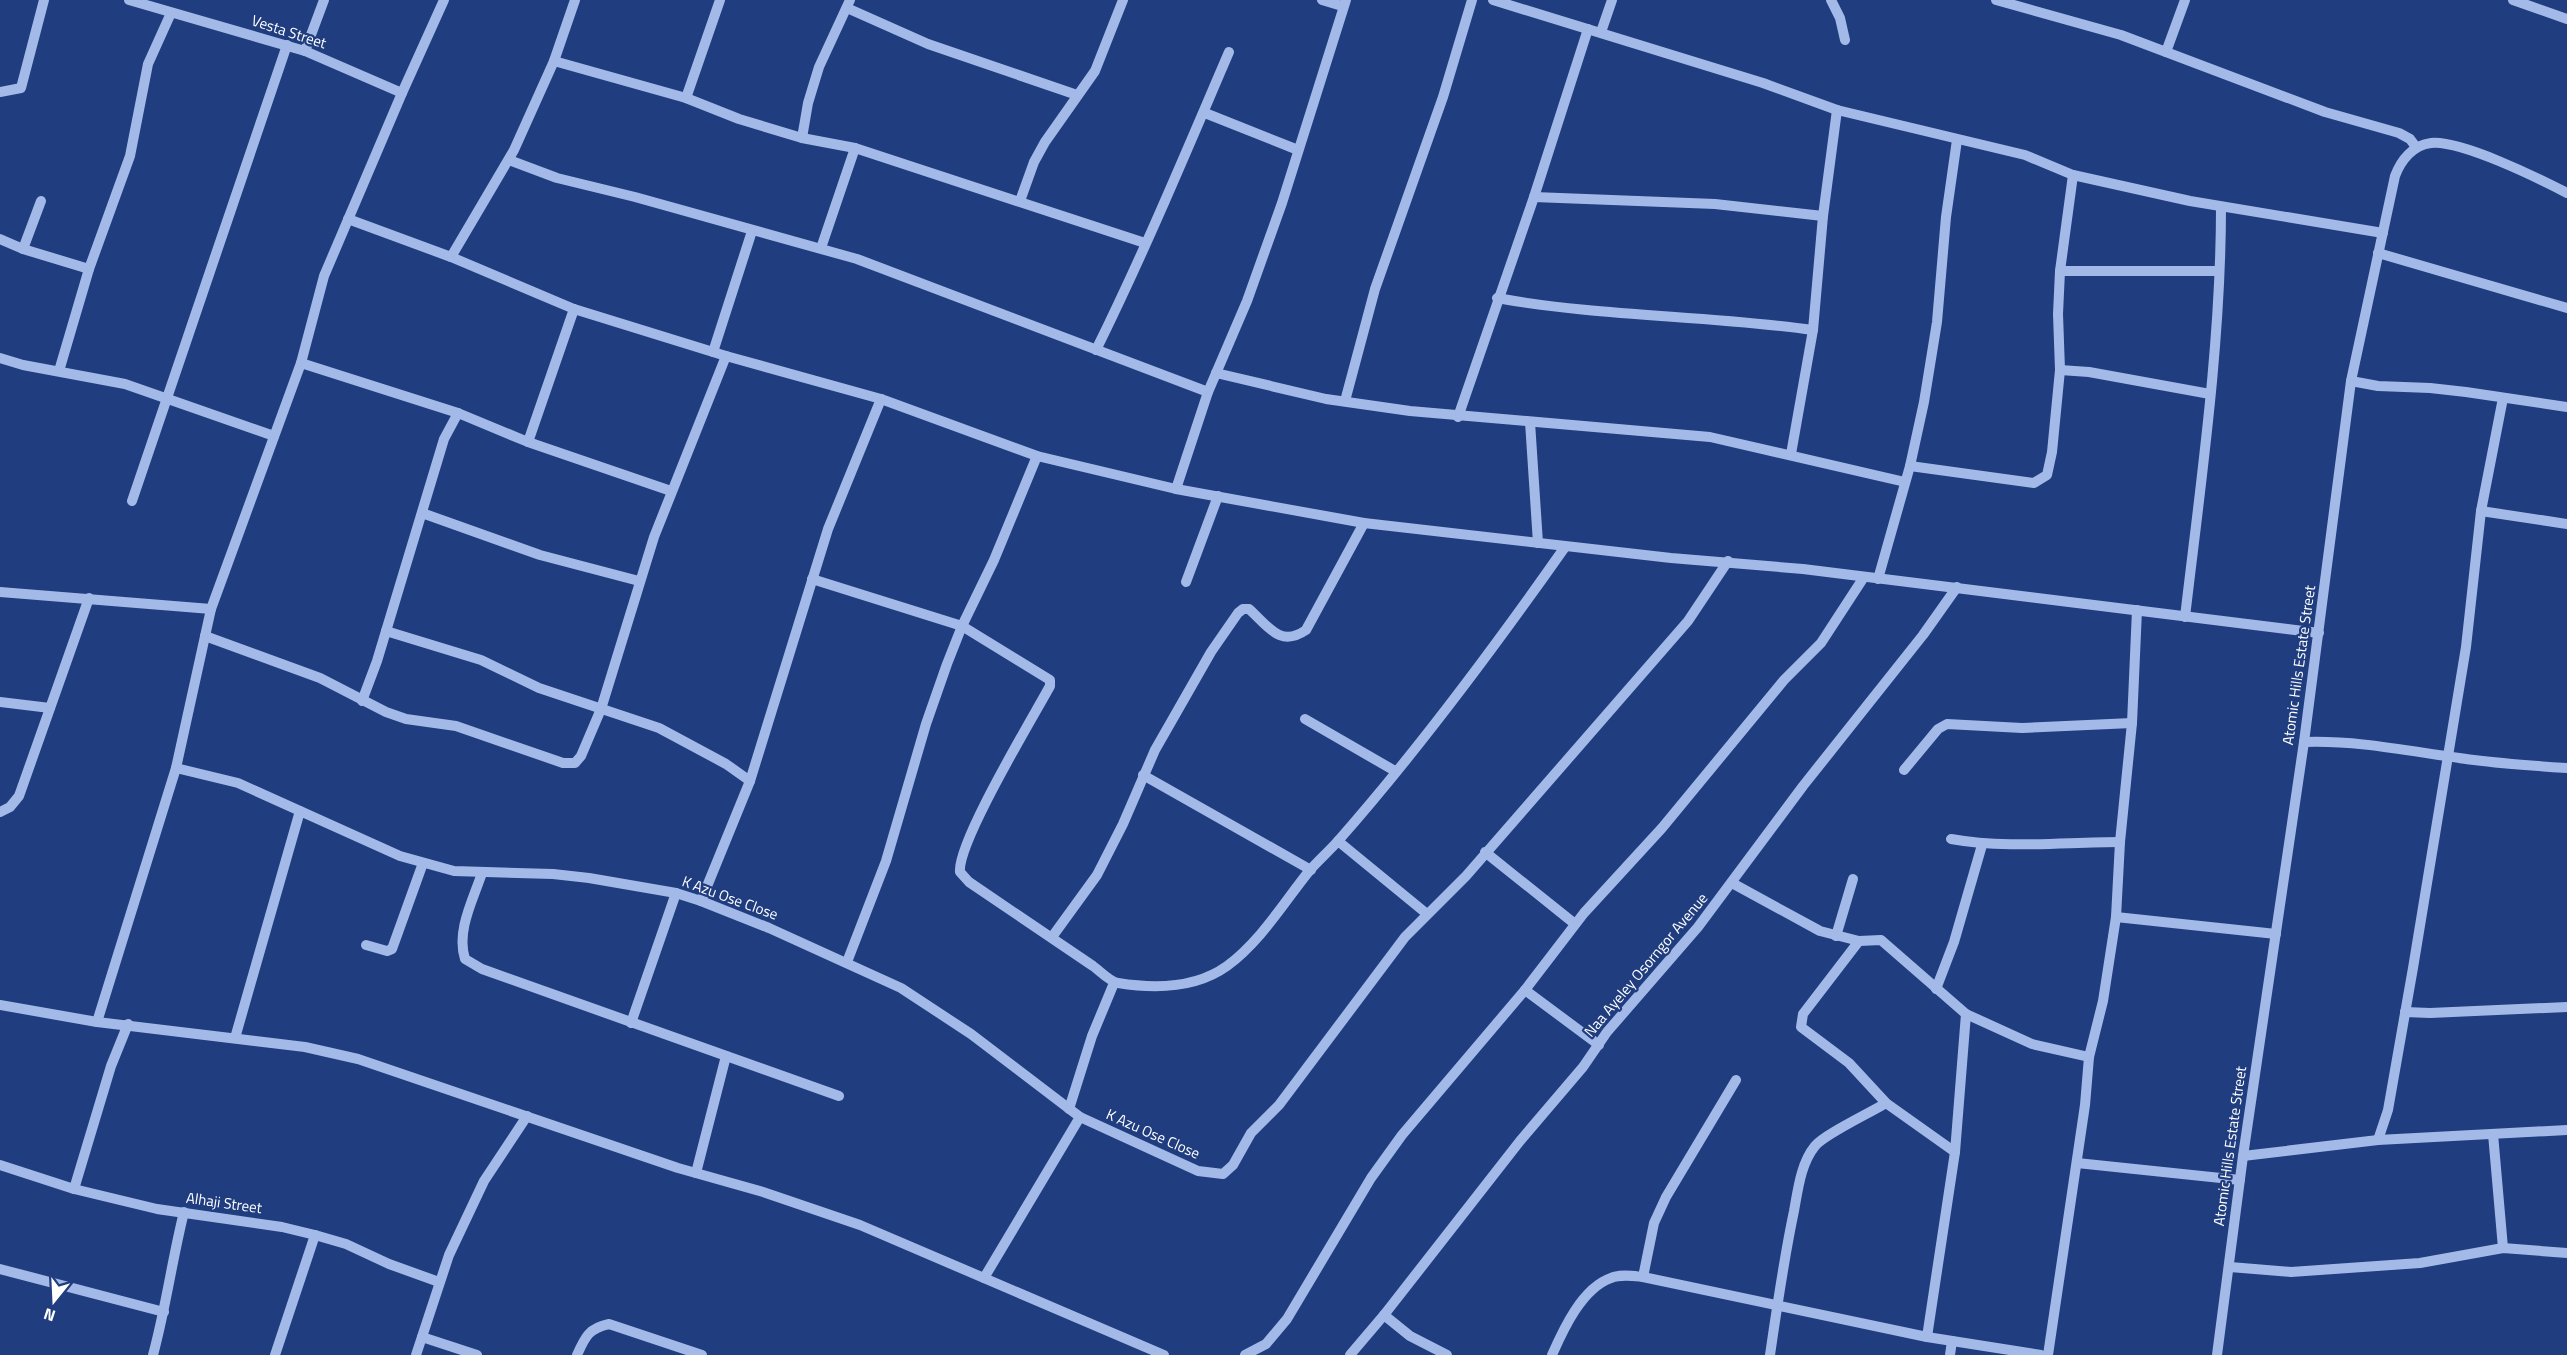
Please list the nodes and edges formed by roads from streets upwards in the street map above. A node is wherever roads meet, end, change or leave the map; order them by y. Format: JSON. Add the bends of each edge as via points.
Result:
{"nodes":[{"id":1,"x":44,"y":0,"type":"edge"},
{"id":2,"x":129,"y":0,"type":"edge"},
{"id":3,"x":324,"y":0,"type":"edge"},
{"id":4,"x":444,"y":0,"type":"edge"},
{"id":5,"x":575,"y":0,"type":"edge"},
{"id":6,"x":720,"y":0,"type":"edge"},
{"id":7,"x":1123,"y":0,"type":"edge"},
{"id":8,"x":1322,"y":0,"type":"edge"},
{"id":9,"x":1472,"y":0,"type":"edge"},
{"id":10,"x":1493,"y":0,"type":"edge"},
{"id":11,"x":1612,"y":0,"type":"edge"},
{"id":12,"x":1831,"y":0,"type":"edge"},
{"id":13,"x":1996,"y":0,"type":"edge"},
{"id":14,"x":2185,"y":0,"type":"edge"},
{"id":15,"x":2513,"y":0,"type":"edge"},
{"id":16,"x":1344,"y":3,"type":"edge"},
{"id":17,"x":2530,"y":3,"type":"edge"},
{"id":18,"x":848,"y":4,"type":"edge"},
{"id":19,"x":171,"y":13,"type":"junction"},
{"id":20,"x":2567,"y":18,"type":"edge"},
{"id":21,"x":1588,"y":29,"type":"junction"},
{"id":22,"x":1601,"y":32,"type":"junction"},
{"id":23,"x":1845,"y":40,"type":"dead end"},
{"id":24,"x":287,"y":45,"type":"junction"},
{"id":25,"x":305,"y":51,"type":"junction"},
{"id":26,"x":1229,"y":52,"type":"dead end"},
{"id":27,"x":2166,"y":52,"type":"junction"},
{"id":28,"x":554,"y":61,"type":"junction"},
{"id":29,"x":0,"y":92,"type":"edge"},
{"id":30,"x":402,"y":93,"type":"junction"},
{"id":31,"x":1077,"y":95,"type":"junction"},
{"id":32,"x":686,"y":98,"type":"junction"},
{"id":33,"x":1837,"y":110,"type":"junction"},
{"id":34,"x":1205,"y":113,"type":"junction"},
{"id":35,"x":802,"y":138,"type":"junction"},
{"id":36,"x":1957,"y":140,"type":"junction"},
{"id":37,"x":2416,"y":147,"type":"junction"},
{"id":38,"x":855,"y":148,"type":"junction"},
{"id":39,"x":1298,"y":150,"type":"junction"},
{"id":40,"x":509,"y":160,"type":"junction"},
{"id":41,"x":2073,"y":175,"type":"junction"},
{"id":42,"x":2567,"y":193,"type":"edge"},
{"id":43,"x":1534,"y":197,"type":"junction"},
{"id":44,"x":42,"y":201,"type":"dead end"},
{"id":45,"x":1020,"y":201,"type":"junction"},
{"id":46,"x":2221,"y":207,"type":"junction"},
{"id":47,"x":1823,"y":216,"type":"junction"},
{"id":48,"x":348,"y":219,"type":"junction"},
{"id":49,"x":752,"y":231,"type":"junction"},
{"id":50,"x":2383,"y":233,"type":"junction"},
{"id":51,"x":0,"y":239,"type":"edge"},
{"id":52,"x":1145,"y":243,"type":"junction"},
{"id":53,"x":821,"y":248,"type":"junction"},
{"id":54,"x":23,"y":249,"type":"junction"},
{"id":55,"x":2378,"y":253,"type":"junction"},
{"id":56,"x":451,"y":257,"type":"junction"},
{"id":57,"x":89,"y":269,"type":"junction"},
{"id":58,"x":2060,"y":271,"type":"junction"},
{"id":59,"x":2218,"y":271,"type":"junction"},
{"id":60,"x":1497,"y":298,"type":"junction"},
{"id":61,"x":2567,"y":308,"type":"edge"},
{"id":62,"x":574,"y":309,"type":"junction"},
{"id":63,"x":1813,"y":330,"type":"junction"},
{"id":64,"x":1096,"y":350,"type":"junction"},
{"id":65,"x":713,"y":352,"type":"junction"},
{"id":66,"x":726,"y":356,"type":"junction"},
{"id":67,"x":0,"y":358,"type":"edge"},
{"id":68,"x":301,"y":363,"type":"junction"},
{"id":69,"x":2060,"y":370,"type":"junction"},
{"id":70,"x":59,"y":371,"type":"junction"},
{"id":71,"x":1216,"y":373,"type":"junction"},
{"id":72,"x":2351,"y":381,"type":"junction"},
{"id":73,"x":1208,"y":392,"type":"junction"},
{"id":74,"x":2210,"y":394,"type":"junction"},
{"id":75,"x":167,"y":397,"type":"junction"},
{"id":76,"x":2503,"y":398,"type":"junction"},
{"id":77,"x":881,"y":399,"type":"junction"},
{"id":78,"x":1346,"y":401,"type":"junction"},
{"id":79,"x":2567,"y":407,"type":"edge"},
{"id":80,"x":458,"y":413,"type":"junction"},
{"id":81,"x":1458,"y":417,"type":"junction"},
{"id":82,"x":1530,"y":422,"type":"junction"},
{"id":83,"x":274,"y":436,"type":"junction"},
{"id":84,"x":528,"y":442,"type":"junction"},
{"id":85,"x":1791,"y":454,"type":"junction"},
{"id":86,"x":1037,"y":456,"type":"junction"},
{"id":87,"x":1910,"y":466,"type":"junction"},
{"id":88,"x":1905,"y":482,"type":"junction"},
{"id":89,"x":1176,"y":489,"type":"junction"},
{"id":90,"x":671,"y":490,"type":"junction"},
{"id":91,"x":1218,"y":496,"type":"junction"},
{"id":92,"x":132,"y":501,"type":"dead end"},
{"id":93,"x":2481,"y":511,"type":"junction"},
{"id":94,"x":422,"y":513,"type":"junction"},
{"id":95,"x":1364,"y":524,"type":"junction"},
{"id":96,"x":2567,"y":524,"type":"edge"},
{"id":97,"x":1538,"y":543,"type":"junction"},
{"id":98,"x":1565,"y":547,"type":"junction"},
{"id":99,"x":1728,"y":561,"type":"junction"},
{"id":100,"x":1864,"y":577,"type":"junction"},
{"id":101,"x":812,"y":579,"type":"junction"},
{"id":102,"x":1878,"y":579,"type":"junction"},
{"id":103,"x":639,"y":581,"type":"junction"},
{"id":104,"x":1186,"y":582,"type":"dead end"},
{"id":105,"x":1957,"y":587,"type":"junction"},
{"id":106,"x":0,"y":592,"type":"edge"},
{"id":107,"x":89,"y":598,"type":"junction"},
{"id":108,"x":211,"y":609,"type":"junction"},
{"id":109,"x":2137,"y":610,"type":"junction"},
{"id":110,"x":2185,"y":617,"type":"junction"},
{"id":111,"x":962,"y":626,"type":"junction"},
{"id":112,"x":386,"y":631,"type":"junction"},
{"id":113,"x":2319,"y":633,"type":"junction"},
{"id":114,"x":205,"y":636,"type":"junction"},
{"id":115,"x":362,"y":700,"type":"junction"},
{"id":116,"x":0,"y":702,"type":"edge"},
{"id":117,"x":50,"y":708,"type":"junction"},
{"id":118,"x":601,"y":709,"type":"junction"},
{"id":119,"x":1305,"y":719,"type":"dead end"},
{"id":120,"x":2132,"y":723,"type":"junction"},
{"id":121,"x":2304,"y":742,"type":"junction"},
{"id":122,"x":2447,"y":756,"type":"junction"},
{"id":123,"x":176,"y":768,"type":"junction"},
{"id":124,"x":2567,"y":768,"type":"edge"},
{"id":125,"x":1904,"y":770,"type":"dead end"},
{"id":126,"x":1395,"y":771,"type":"junction"},
{"id":127,"x":1143,"y":775,"type":"junction"},
{"id":128,"x":750,"y":781,"type":"junction"},
{"id":129,"x":300,"y":811,"type":"junction"},
{"id":130,"x":0,"y":812,"type":"edge"},
{"id":131,"x":1951,"y":839,"type":"dead end"},
{"id":132,"x":1338,"y":841,"type":"junction"},
{"id":133,"x":2120,"y":842,"type":"junction"},
{"id":134,"x":1982,"y":845,"type":"junction"},
{"id":135,"x":1485,"y":852,"type":"junction"},
{"id":136,"x":423,"y":863,"type":"junction"},
{"id":137,"x":1311,"y":870,"type":"junction"},
{"id":138,"x":482,"y":873,"type":"junction"},
{"id":139,"x":1853,"y":879,"type":"dead end"},
{"id":140,"x":1732,"y":883,"type":"junction"},
{"id":141,"x":676,"y":893,"type":"junction"},
{"id":142,"x":701,"y":901,"type":"junction"},
{"id":143,"x":1427,"y":914,"type":"junction"},
{"id":144,"x":2116,"y":917,"type":"junction"},
{"id":145,"x":1575,"y":924,"type":"junction"},
{"id":146,"x":2276,"y":934,"type":"junction"},
{"id":147,"x":1836,"y":936,"type":"junction"},
{"id":148,"x":1052,"y":937,"type":"junction"},
{"id":149,"x":1858,"y":942,"type":"junction"},
{"id":150,"x":366,"y":945,"type":"dead end"},
{"id":151,"x":847,"y":962,"type":"junction"},
{"id":152,"x":1114,"y":983,"type":"junction"},
{"id":153,"x":1936,"y":989,"type":"junction"},
{"id":154,"x":1525,"y":990,"type":"junction"},
{"id":155,"x":0,"y":1005,"type":"edge"},
{"id":156,"x":2567,"y":1007,"type":"edge"},
{"id":157,"x":2405,"y":1012,"type":"junction"},
{"id":158,"x":1966,"y":1014,"type":"junction"},
{"id":159,"x":97,"y":1022,"type":"junction"},
{"id":160,"x":631,"y":1023,"type":"junction"},
{"id":161,"x":128,"y":1024,"type":"junction"},
{"id":162,"x":235,"y":1038,"type":"junction"},
{"id":163,"x":1599,"y":1045,"type":"junction"},
{"id":164,"x":726,"y":1056,"type":"junction"},
{"id":165,"x":2089,"y":1057,"type":"junction"},
{"id":166,"x":1736,"y":1080,"type":"dead end"},
{"id":167,"x":839,"y":1095,"type":"dead end"},
{"id":168,"x":1886,"y":1103,"type":"junction"},
{"id":169,"x":1069,"y":1109,"type":"junction"},
{"id":170,"x":527,"y":1116,"type":"junction"},
{"id":171,"x":1080,"y":1117,"type":"junction"},
{"id":172,"x":2567,"y":1130,"type":"edge"},
{"id":173,"x":2493,"y":1134,"type":"junction"},
{"id":174,"x":2378,"y":1140,"type":"junction"},
{"id":175,"x":1955,"y":1152,"type":"junction"},
{"id":176,"x":2242,"y":1156,"type":"junction"},
{"id":177,"x":2077,"y":1163,"type":"junction"},
{"id":178,"x":0,"y":1165,"type":"edge"},
{"id":179,"x":696,"y":1173,"type":"junction"},
{"id":180,"x":2240,"y":1180,"type":"junction"},
{"id":181,"x":74,"y":1189,"type":"junction"},
{"id":182,"x":184,"y":1212,"type":"junction"},
{"id":183,"x":315,"y":1235,"type":"junction"},
{"id":184,"x":2503,"y":1248,"type":"junction"},
{"id":185,"x":2567,"y":1253,"type":"edge"},
{"id":186,"x":2230,"y":1267,"type":"junction"},
{"id":187,"x":0,"y":1269,"type":"edge"},
{"id":188,"x":1643,"y":1276,"type":"junction"},
{"id":189,"x":984,"y":1278,"type":"junction"},
{"id":190,"x":439,"y":1282,"type":"junction"},
{"id":191,"x":1777,"y":1307,"type":"junction"},
{"id":192,"x":165,"y":1312,"type":"junction"},
{"id":193,"x":1384,"y":1315,"type":"junction"},
{"id":194,"x":422,"y":1337,"type":"junction"},
{"id":195,"x":1927,"y":1337,"type":"junction"},
{"id":196,"x":1952,"y":1341,"type":"junction"},
{"id":197,"x":1162,"y":1354,"type":"edge"},
{"id":198,"x":153,"y":1355,"type":"edge"},
{"id":199,"x":275,"y":1355,"type":"edge"},
{"id":200,"x":416,"y":1355,"type":"edge"},
{"id":201,"x":477,"y":1355,"type":"edge"},
{"id":202,"x":577,"y":1355,"type":"edge"},
{"id":203,"x":702,"y":1355,"type":"edge"},
{"id":204,"x":1245,"y":1355,"type":"edge"},
{"id":205,"x":1350,"y":1355,"type":"edge"},
{"id":206,"x":1447,"y":1355,"type":"edge"},
{"id":207,"x":1552,"y":1355,"type":"edge"},
{"id":208,"x":1770,"y":1355,"type":"edge"},
{"id":209,"x":1950,"y":1355,"type":"edge"},
{"id":210,"x":2041,"y":1355,"type":"edge"},
{"id":211,"x":2048,"y":1355,"type":"edge"},
{"id":212,"x":2217,"y":1355,"type":"edge"}],
"edges":[{"from":1,"to":29,"type":"street","via":[[21,88]]},
{"from":2,"to":19,"type":"street","name":"Vesta Street"},
{"from":3,"to":25,"type":"street"},
{"from":4,"to":30,"type":"street"},
{"from":5,"to":28,"type":"street"},
{"from":6,"to":32,"type":"street"},
{"from":7,"to":31,"type":"street","via":[[1095,71]]},
{"from":8,"to":16,"type":"street"},
{"from":9,"to":78,"type":"street","via":[[1443,97],[1375,289]]},
{"from":10,"to":21,"type":"street"},
{"from":11,"to":22,"type":"street"},
{"from":12,"to":23,"type":"street"},
{"from":13,"to":27,"type":"street","via":[[2121,35]]},
{"from":14,"to":27,"type":"street"},
{"from":15,"to":17,"type":"street"},
{"from":16,"to":39,"type":"street"},
{"from":17,"to":20,"type":"street"},
{"from":18,"to":31,"type":"street","via":[[928,44]]},
{"from":18,"to":35,"type":"street","via":[[819,67]]},
{"from":19,"to":24,"type":"street","name":"Vesta Street"},
{"from":19,"to":57,"type":"street","via":[[148,64],[130,156]]},
{"from":21,"to":22,"type":"street"},
{"from":21,"to":43,"type":"street"},
{"from":22,"to":33,"type":"street"},
{"from":24,"to":25,"type":"street","name":"Vesta Street"},
{"from":24,"to":75,"type":"street"},
{"from":25,"to":30,"type":"street","name":"Vesta Street"},
{"from":26,"to":34,"type":"street"},
{"from":27,"to":37,"type":"street","via":[[2325,112],[2399,133]]},
{"from":28,"to":32,"type":"street"},
{"from":28,"to":40,"type":"street"},
{"from":30,"to":48,"type":"street"},
{"from":31,"to":45,"type":"street","via":[[1034,162]]},
{"from":32,"to":35,"type":"street"},
{"from":33,"to":36,"type":"street"},
{"from":33,"to":47,"type":"street"},
{"from":34,"to":39,"type":"street"},
{"from":34,"to":52,"type":"street"},
{"from":35,"to":38,"type":"street"},
{"from":36,"to":41,"type":"street","via":[[2025,155]]},
{"from":36,"to":87,"type":"street","via":[[1937,322]]},
{"from":37,"to":42,"type":"street","via":[[2433,142],[2456,147]]},
{"from":37,"to":50,"type":"street","name":"Atomic Hills Estate Street","via":[[2400,164]]},
{"from":38,"to":45,"type":"street"},
{"from":38,"to":53,"type":"street"},
{"from":39,"to":71,"type":"street","via":[[1247,301]]},
{"from":40,"to":49,"type":"street","via":[[557,178]]},
{"from":40,"to":56,"type":"street"},
{"from":41,"to":46,"type":"street"},
{"from":41,"to":58,"type":"street"},
{"from":43,"to":47,"type":"street","via":[[1715,204]]},
{"from":43,"to":60,"type":"street"},
{"from":44,"to":54,"type":"street"},
{"from":45,"to":52,"type":"street"},
{"from":46,"to":50,"type":"street"},
{"from":46,"to":59,"type":"street"},
{"from":47,"to":63,"type":"street"},
{"from":48,"to":56,"type":"street"},
{"from":48,"to":68,"type":"street","via":[[324,276]]},
{"from":49,"to":53,"type":"street"},
{"from":49,"to":65,"type":"street"},
{"from":50,"to":55,"type":"street","name":"Atomic Hills Estate Street"},
{"from":51,"to":54,"type":"street"},
{"from":52,"to":64,"type":"street"},
{"from":53,"to":64,"type":"street"},
{"from":54,"to":57,"type":"street"},
{"from":55,"to":61,"type":"street"},
{"from":55,"to":72,"type":"street","name":"Atomic Hills Estate Street"},
{"from":56,"to":62,"type":"street"},
{"from":57,"to":70,"type":"street"},
{"from":58,"to":59,"type":"street"},
{"from":58,"to":69,"type":"street"},
{"from":59,"to":74,"type":"street"},
{"from":60,"to":63,"type":"street","via":[[1580,310],[1739,320]]},
{"from":60,"to":81,"type":"street"},
{"from":62,"to":65,"type":"street"},
{"from":62,"to":84,"type":"street"},
{"from":63,"to":85,"type":"street"},
{"from":64,"to":73,"type":"street"},
{"from":65,"to":66,"type":"street"},
{"from":66,"to":77,"type":"street"},
{"from":66,"to":90,"type":"street"},
{"from":67,"to":70,"type":"street"},
{"from":68,"to":80,"type":"street"},
{"from":68,"to":83,"type":"street"},
{"from":69,"to":74,"type":"street"},
{"from":69,"to":87,"type":"street","via":[[2052,452],[2047,475],[2041,481]]},
{"from":70,"to":75,"type":"street"},
{"from":71,"to":73,"type":"street"},
{"from":71,"to":78,"type":"street"},
{"from":72,"to":76,"type":"street"},
{"from":72,"to":113,"type":"street","name":"Atomic Hills Estate Street"},
{"from":73,"to":89,"type":"street"},
{"from":74,"to":110,"type":"street"},
{"from":75,"to":83,"type":"street"},
{"from":75,"to":92,"type":"street"},
{"from":76,"to":79,"type":"street"},
{"from":76,"to":93,"type":"street"},
{"from":77,"to":86,"type":"street"},
{"from":77,"to":101,"type":"street","via":[[844,485]]},
{"from":78,"to":81,"type":"street"},
{"from":80,"to":84,"type":"street"},
{"from":80,"to":94,"type":"street","via":[[444,439]]},
{"from":81,"to":82,"type":"street"},
{"from":82,"to":85,"type":"street","via":[[1710,437]]},
{"from":82,"to":97,"type":"street"},
{"from":83,"to":108,"type":"street"},
{"from":84,"to":90,"type":"street"},
{"from":85,"to":88,"type":"street"},
{"from":86,"to":89,"type":"street"},
{"from":86,"to":111,"type":"street"},
{"from":87,"to":88,"type":"street"},
{"from":88,"to":102,"type":"street"},
{"from":89,"to":91,"type":"street"},
{"from":90,"to":103,"type":"street"},
{"from":91,"to":95,"type":"street"},
{"from":91,"to":104,"type":"street"},
{"from":93,"to":96,"type":"street"},
{"from":93,"to":122,"type":"street","via":[[2466,648]]},
{"from":94,"to":103,"type":"street","via":[[540,555]]},
{"from":94,"to":112,"type":"street"},
{"from":95,"to":97,"type":"street"},
{"from":95,"to":127,"type":"street","via":[[1306,630],[1292,637],[1280,637],[1249,609],[1238,614],[1211,652]]},
{"from":97,"to":98,"type":"street"},
{"from":98,"to":99,"type":"street"},
{"from":98,"to":126,"type":"street","via":[[1502,636]]},
{"from":99,"to":100,"type":"street"},
{"from":99,"to":135,"type":"street","via":[[1688,621]]},
{"from":100,"to":102,"type":"street"},
{"from":100,"to":145,"type":"street","via":[[1821,643],[1784,680],[1669,820]]},
{"from":101,"to":111,"type":"street"},
{"from":101,"to":128,"type":"street"},
{"from":102,"to":105,"type":"street"},
{"from":103,"to":118,"type":"street"},
{"from":105,"to":109,"type":"street"},
{"from":105,"to":140,"type":"street","name":"Naa Ayeley Osorngor Avenue"},
{"from":106,"to":107,"type":"street"},
{"from":107,"to":108,"type":"street"},
{"from":107,"to":117,"type":"street"},
{"from":108,"to":114,"type":"street"},
{"from":109,"to":110,"type":"street"},
{"from":109,"to":120,"type":"street"},
{"from":110,"to":113,"type":"street"},
{"from":111,"to":148,"type":"street","via":[[1039,672],[1050,683],[987,802],[961,859],[960,872]]},
{"from":111,"to":151,"type":"street","via":[[926,724],[886,861]]},
{"from":112,"to":115,"type":"street"},
{"from":112,"to":118,"type":"street","via":[[481,660],[539,688]]},
{"from":113,"to":121,"type":"street","name":"Atomic Hills Estate Street"},
{"from":114,"to":115,"type":"street","via":[[320,678]]},
{"from":114,"to":123,"type":"street"},
{"from":115,"to":118,"type":"street","via":[[406,719],[456,726],[563,763],[575,763],[581,756]]},
{"from":116,"to":117,"type":"street"},
{"from":117,"to":130,"type":"street","via":[[18,796]]},
{"from":118,"to":128,"type":"street","via":[[659,728]]},
{"from":119,"to":126,"type":"street"},
{"from":120,"to":125,"type":"street","via":[[2030,728],[1947,724],[1938,729]]},
{"from":120,"to":133,"type":"street"},
{"from":121,"to":122,"type":"street","via":[[2404,748]]},
{"from":121,"to":146,"type":"street","name":"Atomic Hills Estate Street"},
{"from":122,"to":124,"type":"street"},
{"from":122,"to":157,"type":"street"},
{"from":123,"to":129,"type":"street","name":"K Azu Ose Close","via":[[238,783]]},
{"from":123,"to":159,"type":"street"},
{"from":126,"to":132,"type":"street"},
{"from":127,"to":137,"type":"street"},
{"from":127,"to":148,"type":"street","via":[[1097,875]]},
{"from":128,"to":142,"type":"street"},
{"from":129,"to":136,"type":"street","name":"K Azu Ose Close"},
{"from":129,"to":162,"type":"street"},
{"from":131,"to":134,"type":"street"},
{"from":132,"to":137,"type":"street"},
{"from":132,"to":143,"type":"street"},
{"from":133,"to":134,"type":"street"},
{"from":133,"to":144,"type":"street"},
{"from":134,"to":153,"type":"street"},
{"from":135,"to":143,"type":"street","via":[[1451,893]]},
{"from":135,"to":145,"type":"street"},
{"from":136,"to":138,"type":"street","name":"K Azu Ose Close"},
{"from":136,"to":150,"type":"street","via":[[394,946],[387,951]]},
{"from":137,"to":152,"type":"street","via":[[1245,950],[1207,978],[1178,986]]},
{"from":138,"to":141,"type":"street","name":"K Azu Ose Close","via":[[554,874]]},
{"from":138,"to":160,"type":"street","via":[[466,919],[461,946],[465,959],[482,969]]},
{"from":139,"to":147,"type":"street"},
{"from":140,"to":147,"type":"street"},
{"from":140,"to":163,"type":"street","name":"Naa Ayeley Osorngor Avenue"},
{"from":141,"to":142,"type":"street","name":"K Azu Ose Close"},
{"from":141,"to":160,"type":"street"},
{"from":142,"to":151,"type":"street","name":"K Azu Ose Close"},
{"from":143,"to":171,"type":"street","name":"K Azu Ose Close","via":[[1405,937],[1279,1105],[1251,1134],[1228,1171],[1198,1171]]},
{"from":144,"to":146,"type":"street"},
{"from":144,"to":165,"type":"street","via":[[2103,1001]]},
{"from":145,"to":154,"type":"street"},
{"from":146,"to":176,"type":"street","name":"Atomic Hills Estate Street"},
{"from":147,"to":149,"type":"street"},
{"from":148,"to":152,"type":"street"},
{"from":149,"to":153,"type":"street","via":[[1875,940],[1887,944]]},
{"from":149,"to":168,"type":"street","via":[[1803,1014],[1800,1024],[1850,1063]]},
{"from":151,"to":169,"type":"street","name":"K Azu Ose Close","via":[[934,1009]]},
{"from":152,"to":169,"type":"street"},
{"from":153,"to":158,"type":"street"},
{"from":154,"to":163,"type":"street"},
{"from":154,"to":204,"type":"street","via":[[1386,1158],[1277,1332],[1262,1348]]},
{"from":155,"to":159,"type":"street"},
{"from":156,"to":157,"type":"street"},
{"from":157,"to":174,"type":"street","via":[[2388,1110]]},
{"from":158,"to":165,"type":"street","via":[[2032,1044]]},
{"from":158,"to":175,"type":"street"},
{"from":159,"to":161,"type":"street"},
{"from":160,"to":164,"type":"street"},
{"from":161,"to":162,"type":"street"},
{"from":161,"to":181,"type":"street","via":[[111,1066]]},
{"from":162,"to":170,"type":"street","via":[[358,1059]]},
{"from":163,"to":193,"type":"street","name":"Naa Ayeley Osorngor Avenue"},
{"from":164,"to":167,"type":"street"},
{"from":164,"to":179,"type":"street"},
{"from":165,"to":177,"type":"street"},
{"from":166,"to":188,"type":"street","via":[[1658,1214]]},
{"from":168,"to":175,"type":"street"},
{"from":168,"to":191,"type":"street","via":[[1828,1136],[1808,1159],[1784,1257]]},
{"from":169,"to":171,"type":"street","name":"K Azu Ose Close"},
{"from":170,"to":179,"type":"street"},
{"from":170,"to":190,"type":"street","via":[[484,1181]]},
{"from":171,"to":189,"type":"street"},
{"from":172,"to":173,"type":"street"},
{"from":173,"to":174,"type":"street"},
{"from":173,"to":184,"type":"street"},
{"from":174,"to":176,"type":"street"},
{"from":175,"to":195,"type":"street"},
{"from":176,"to":180,"type":"street","name":"Atomic Hills Estate Street"},
{"from":177,"to":180,"type":"street"},
{"from":177,"to":211,"type":"street"},
{"from":178,"to":181,"type":"street","name":"Alhaji Street"},
{"from":179,"to":189,"type":"street","via":[[860,1225]]},
{"from":180,"to":186,"type":"street","name":"Atomic Hills Estate Street"},
{"from":181,"to":182,"type":"street","name":"Alhaji Street"},
{"from":182,"to":183,"type":"street","name":"Alhaji Street"},
{"from":182,"to":192,"type":"street"},
{"from":183,"to":190,"type":"street","name":"Alhaji Street"},
{"from":183,"to":199,"type":"street"},
{"from":184,"to":185,"type":"street"},
{"from":184,"to":186,"type":"street","via":[[2420,1263],[2291,1272]]},
{"from":186,"to":212,"type":"street","name":"Atomic Hills Estate Street"},
{"from":187,"to":192,"type":"street"},
{"from":188,"to":191,"type":"street"},
{"from":188,"to":207,"type":"street","via":[[1610,1278],[1596,1287],[1566,1324]]},
{"from":189,"to":197,"type":"street"},
{"from":190,"to":194,"type":"street"},
{"from":191,"to":195,"type":"street"},
{"from":191,"to":208,"type":"street"},
{"from":192,"to":198,"type":"street"},
{"from":193,"to":205,"type":"street","name":"Naa Ayeley Osorngor Avenue"},
{"from":193,"to":206,"type":"street","via":[[1410,1336]]},
{"from":194,"to":200,"type":"street"},
{"from":194,"to":201,"type":"street"},
{"from":195,"to":196,"type":"street"},
{"from":196,"to":209,"type":"street"},
{"from":196,"to":210,"type":"street"},
{"from":202,"to":203,"type":"street","via":[[585,1335],[595,1327],[609,1324]]}]}
